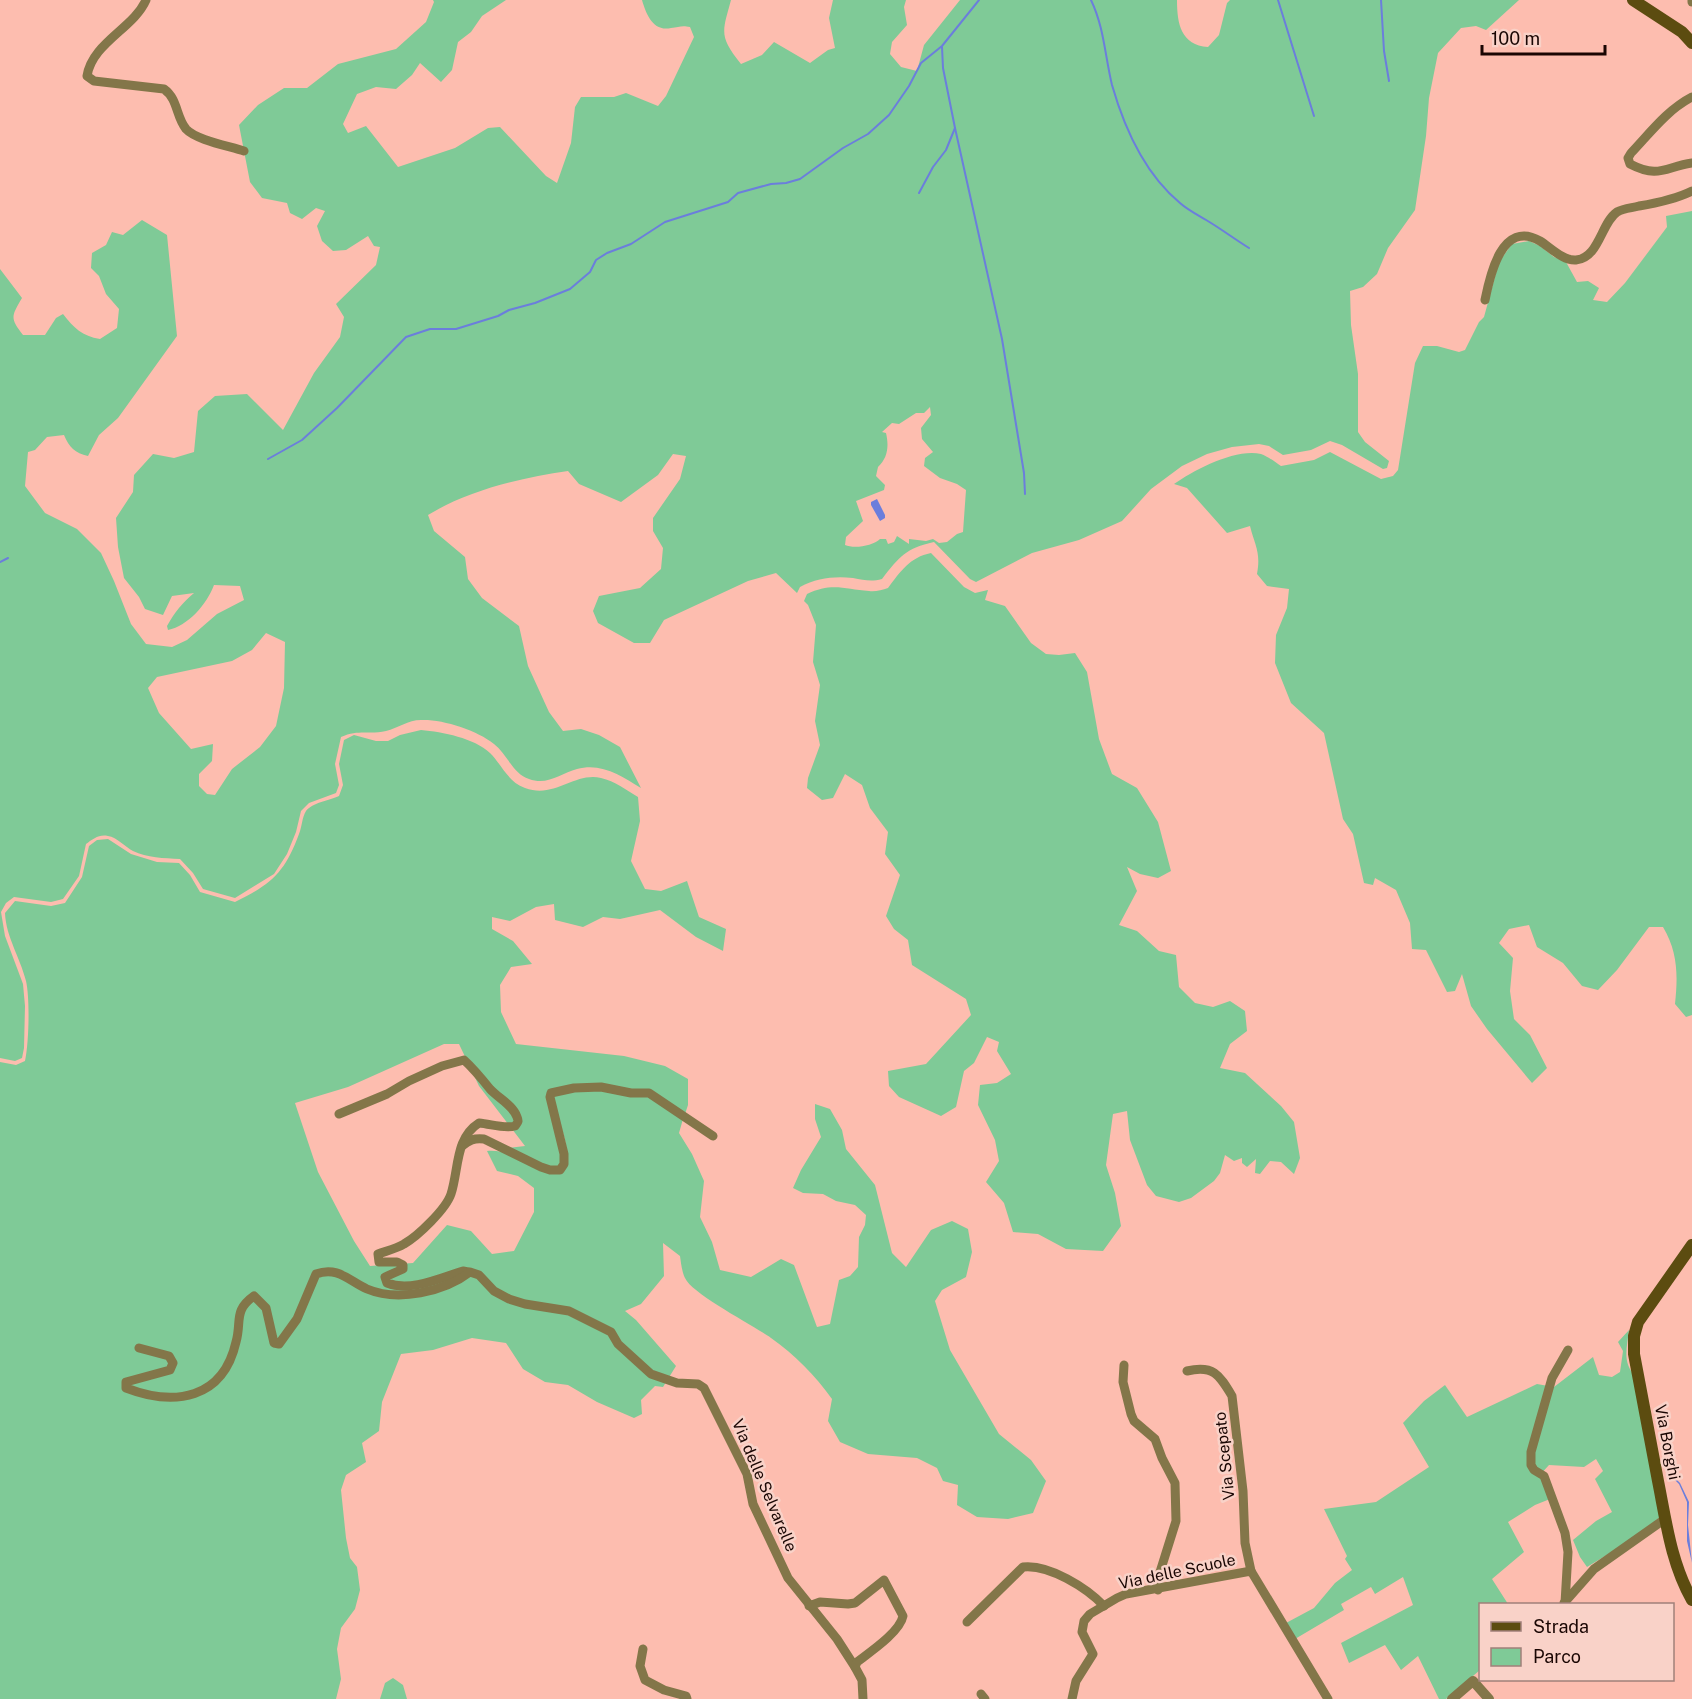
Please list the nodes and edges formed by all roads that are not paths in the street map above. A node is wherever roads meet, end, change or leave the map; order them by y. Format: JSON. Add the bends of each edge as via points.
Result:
{"nodes":[{"id":1,"x":146,"y":0,"type":"edge"},
{"id":2,"x":1633,"y":0,"type":"edge"},
{"id":3,"x":1692,"y":43,"type":"edge"},
{"id":4,"x":1692,"y":97,"type":"edge"},
{"id":5,"x":244,"y":151,"type":"dead end"},
{"id":6,"x":1692,"y":163,"type":"edge"},
{"id":7,"x":1692,"y":190,"type":"edge"},
{"id":8,"x":1485,"y":300,"type":"dead end"},
{"id":9,"x":339,"y":1114,"type":"dead end"},
{"id":10,"x":713,"y":1136,"type":"dead end"},
{"id":11,"x":462,"y":1146,"type":"junction"},
{"id":12,"x":1692,"y":1245,"type":"edge"},
{"id":13,"x":470,"y":1272,"type":"junction"},
{"id":14,"x":139,"y":1348,"type":"dead end"},
{"id":15,"x":1568,"y":1350,"type":"dead end"},
{"id":16,"x":1124,"y":1365,"type":"dead end"},
{"id":17,"x":1187,"y":1371,"type":"dead end"},
{"id":18,"x":1665,"y":1519,"type":"junction"},
{"id":19,"x":1251,"y":1571,"type":"junction"},
{"id":20,"x":1158,"y":1590,"type":"junction"},
{"id":21,"x":1692,"y":1600,"type":"edge"},
{"id":22,"x":1564,"y":1603,"type":"edge"},
{"id":23,"x":1565,"y":1603,"type":"edge"},
{"id":24,"x":809,"y":1606,"type":"junction"},
{"id":25,"x":1104,"y":1606,"type":"junction"},
{"id":26,"x":967,"y":1622,"type":"dead end"},
{"id":27,"x":643,"y":1649,"type":"dead end"},
{"id":28,"x":855,"y":1667,"type":"junction"},
{"id":29,"x":1477,"y":1678,"type":"edge"},
{"id":30,"x":687,"y":1699,"type":"edge"},
{"id":31,"x":863,"y":1699,"type":"edge"},
{"id":32,"x":1072,"y":1699,"type":"edge"},
{"id":33,"x":1328,"y":1699,"type":"edge"},
{"id":34,"x":1452,"y":1699,"type":"edge"},
{"id":35,"x":1489,"y":1699,"type":"edge"}],
"edges":[{"from":1,"to":5,"type":"street","via":[[143,8],[112,35],[88,68],[87,76],[94,81],[164,89],[174,100],[189,132]]},
{"from":2,"to":3,"type":"main road"},
{"from":4,"to":6,"type":"street","via":[[1678,104],[1628,158],[1630,164],[1656,172]]},
{"from":7,"to":8,"type":"street","via":[[1616,213],[1594,247],[1576,260],[1528,237],[1508,242],[1496,261]]},
{"from":9,"to":11,"type":"street","via":[[442,1066],[464,1060],[512,1108],[518,1122],[510,1128],[479,1123],[464,1137]]},
{"from":10,"to":11,"type":"street","via":[[649,1093],[574,1088],[551,1093],[550,1097],[564,1155],[560,1170],[541,1167],[484,1138]]},
{"from":11,"to":13,"type":"street","via":[[451,1196],[402,1246],[377,1256],[379,1262],[403,1266],[385,1276],[392,1285],[420,1284]]},
{"from":12,"to":18,"type":"main road","name":"Via Borghi","via":[[1638,1322],[1634,1336],[1634,1354]]},
{"from":13,"to":14,"type":"street","via":[[426,1292],[394,1295],[365,1288],[326,1271],[316,1274],[297,1319],[279,1344],[274,1342],[266,1308],[254,1296],[243,1304],[237,1340],[221,1378],[184,1397],[145,1395],[126,1388],[126,1382],[170,1370],[173,1363],[169,1356]]},
{"from":13,"to":24,"type":"street","name":"Via delle Selvarelle","via":[[509,1299],[569,1311],[610,1332],[651,1374],[704,1388],[747,1474],[753,1504],[766,1534],[788,1578]]},
{"from":15,"to":22,"type":"street","via":[[1552,1378],[1531,1452],[1534,1470],[1544,1476],[1565,1533],[1568,1552]]},
{"from":16,"to":20,"type":"street","via":[[1123,1382],[1134,1421],[1155,1440],[1175,1483],[1176,1521]]},
{"from":17,"to":19,"type":"street","name":"Via Scepato","via":[[1210,1369],[1232,1396]]},
{"from":18,"to":21,"type":"main road","name":"Via Borghi","via":[[1675,1562]]},
{"from":18,"to":23,"type":"street","via":[[1594,1569]]},
{"from":19,"to":20,"type":"street","name":"Via delle Scuole"},
{"from":19,"to":33,"type":"street","name":"Via delle Scuole"},
{"from":20,"to":25,"type":"street","name":"Via delle Scuole","via":[[1126,1594]]},
{"from":24,"to":28,"type":"street","name":"Via delle Selvarelle"},
{"from":24,"to":28,"type":"street","via":[[820,1602],[855,1603],[884,1580],[902,1621]]},
{"from":25,"to":26,"type":"street","via":[[1063,1578],[1033,1566],[1023,1568]]},
{"from":25,"to":32,"type":"street","name":"Via delle Scuole","via":[[1084,1621],[1082,1632],[1093,1654],[1076,1681]]},
{"from":27,"to":30,"type":"street","via":[[640,1666],[645,1680]]},
{"from":28,"to":31,"type":"street","name":"Via delle Selvarelle","via":[[862,1680]]},
{"from":29,"to":34,"type":"street"},
{"from":29,"to":35,"type":"street"}]}
